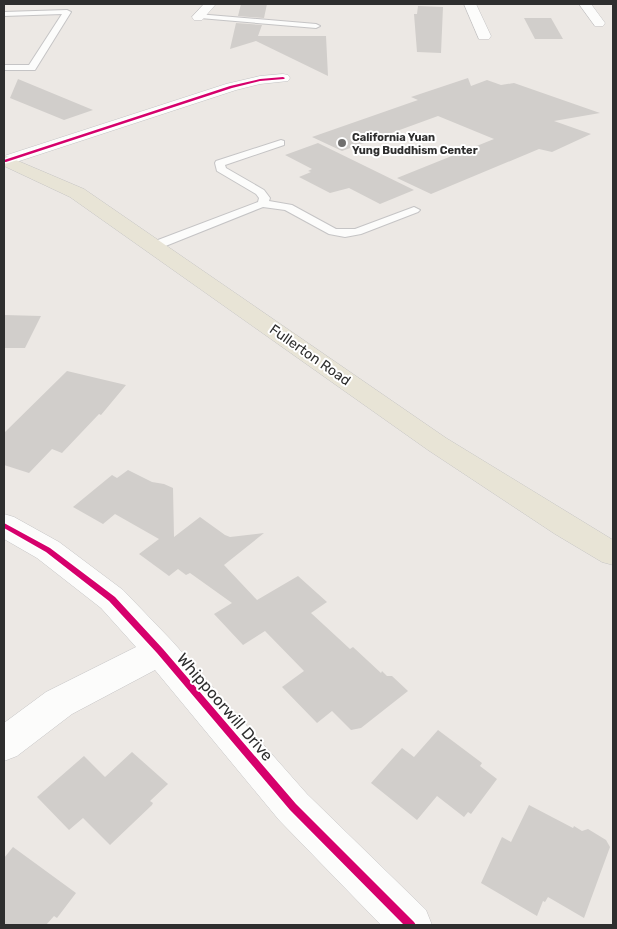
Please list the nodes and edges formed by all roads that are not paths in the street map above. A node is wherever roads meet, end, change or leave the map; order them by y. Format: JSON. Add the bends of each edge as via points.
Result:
{"nodes":[{"id":1,"x":210,"y":4,"type":"edge"},
{"id":2,"x":470,"y":4,"type":"edge"},
{"id":3,"x":585,"y":4,"type":"edge"},
{"id":4,"x":4,"y":14,"type":"edge"},
{"id":5,"x":199,"y":17,"type":"joint"},
{"id":6,"x":599,"y":23,"type":"dead end"},
{"id":7,"x":316,"y":26,"type":"dead end"},
{"id":8,"x":484,"y":36,"type":"dead end"},
{"id":9,"x":4,"y":68,"type":"edge"},
{"id":10,"x":283,"y":78,"type":"dead end"},
{"id":11,"x":281,"y":143,"type":"dead end"},
{"id":12,"x":4,"y":160,"type":"edge"},
{"id":13,"x":262,"y":204,"type":"junction"},
{"id":14,"x":414,"y":210,"type":"dead end"},
{"id":15,"x":154,"y":246,"type":"junction"},
{"id":16,"x":4,"y":525,"type":"edge"},
{"id":17,"x":613,"y":554,"type":"edge"},
{"id":18,"x":160,"y":651,"type":"junction"},
{"id":19,"x":4,"y":744,"type":"edge"},
{"id":20,"x":411,"y":925,"type":"edge"}],
"edges":[{"from":1,"to":5,"type":"street"},
{"from":2,"to":8,"type":"street"},
{"from":3,"to":6,"type":"street"},
{"from":4,"to":9,"type":"lane","via":[[67,12],[32,68]]},
{"from":5,"to":7,"type":"lane"},
{"from":10,"to":12,"type":"street","via":[[231,86]]},
{"from":11,"to":13,"type":"lane","via":[[220,163],[221,168],[260,192],[265,198]]},
{"from":12,"to":15,"type":"main road","name":"Fullerton Road","via":[[77,193]]},
{"from":13,"to":14,"type":"lane","via":[[288,207],[333,232],[345,234]]},
{"from":13,"to":15,"type":"lane"},
{"from":15,"to":17,"type":"main road","name":"Fullerton Road","via":[[437,444]]},
{"from":16,"to":18,"type":"street","name":"Whippoorwill Drive","via":[[48,550],[112,599]]},
{"from":18,"to":19,"type":"street","via":[[59,703]]},
{"from":18,"to":20,"type":"street","name":"Whippoorwill Drive","via":[[293,807]]}]}
